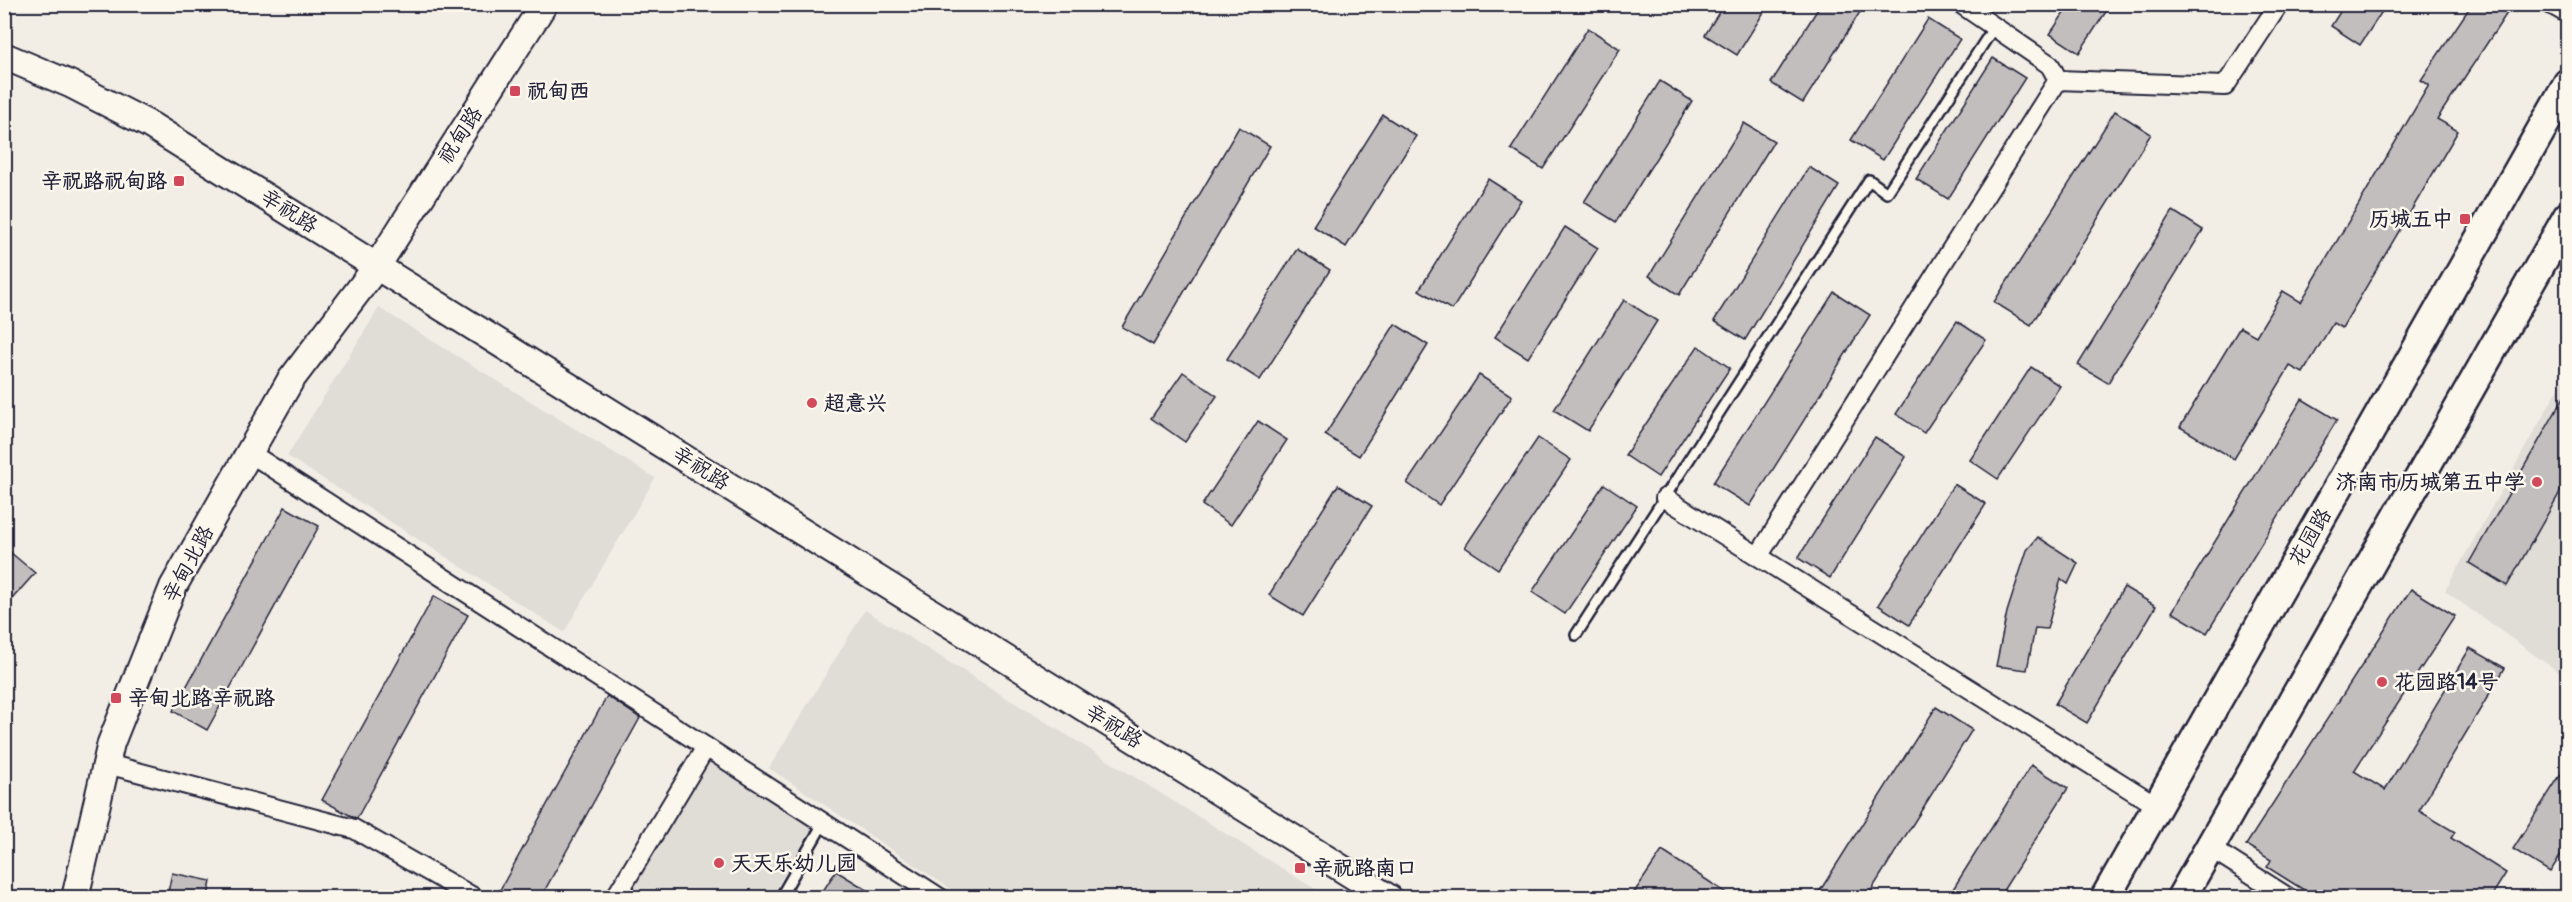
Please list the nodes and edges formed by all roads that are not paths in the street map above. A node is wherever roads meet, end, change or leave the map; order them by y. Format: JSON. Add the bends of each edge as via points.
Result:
{"nodes":[{"id":1,"x":544,"y":4,"type":"edge"},
{"id":2,"x":1961,"y":4,"type":"edge"},
{"id":3,"x":2279,"y":4,"type":"edge"},
{"id":4,"x":2550,"y":4,"type":"edge"},
{"id":5,"x":2568,"y":14,"type":"edge"},
{"id":6,"x":1994,"y":27,"type":"junction"},
{"id":7,"x":4,"y":56,"type":"edge"},
{"id":8,"x":2058,"y":80,"type":"junction"},
{"id":9,"x":2567,"y":85,"type":"edge"},
{"id":10,"x":2568,"y":216,"type":"edge"},
{"id":11,"x":377,"y":266,"type":"junction"},
{"id":12,"x":250,"y":453,"type":"junction"},
{"id":13,"x":1665,"y":498,"type":"junction"},
{"id":14,"x":1759,"y":555,"type":"junction"},
{"id":15,"x":1576,"y":635,"type":"dead end"},
{"id":16,"x":706,"y":747,"type":"junction"},
{"id":17,"x":106,"y":764,"type":"junction"},
{"id":18,"x":2157,"y":806,"type":"junction"},
{"id":19,"x":824,"y":822,"type":"junction"},
{"id":20,"x":2209,"y":847,"type":"junction"},
{"id":21,"x":929,"y":894,"type":"edge"},
{"id":22,"x":75,"y":897,"type":"edge"},
{"id":23,"x":475,"y":897,"type":"edge"},
{"id":24,"x":615,"y":897,"type":"edge"},
{"id":25,"x":780,"y":897,"type":"edge"},
{"id":26,"x":1389,"y":897,"type":"edge"},
{"id":27,"x":2106,"y":897,"type":"edge"},
{"id":28,"x":2181,"y":897,"type":"edge"},
{"id":29,"x":2289,"y":897,"type":"edge"}],
"edges":[{"from":1,"to":11,"type":"main road","name":"祝甸路"},
{"from":2,"to":6,"type":"street"},
{"from":3,"to":8,"type":"street","via":[[2225,86]]},
{"from":4,"to":5,"type":"street"},
{"from":6,"to":8,"type":"street","via":[[2050,65]]},
{"from":6,"to":13,"type":"lane","via":[[1887,193],[1869,180]]},
{"from":7,"to":11,"type":"main road","name":"辛祝路","via":[[150,125]]},
{"from":8,"to":14,"type":"street"},
{"from":9,"to":18,"type":"main road","name":"花园路"},
{"from":10,"to":20,"type":"main road"},
{"from":11,"to":12,"type":"main road","name":"辛甸北路","via":[[290,381]]},
{"from":11,"to":26,"type":"main road","name":"辛祝路"},
{"from":12,"to":16,"type":"street"},
{"from":12,"to":17,"type":"main road","name":"辛甸北路","via":[[173,586]]},
{"from":13,"to":14,"type":"street"},
{"from":13,"to":15,"type":"lane"},
{"from":14,"to":18,"type":"street"},
{"from":16,"to":19,"type":"street"},
{"from":16,"to":24,"type":"street"},
{"from":17,"to":22,"type":"main road","name":"辛甸北路"},
{"from":17,"to":23,"type":"street","via":[[354,829]]},
{"from":18,"to":27,"type":"main road","name":"花园路"},
{"from":19,"to":21,"type":"street"},
{"from":19,"to":25,"type":"lane"},
{"from":20,"to":28,"type":"main road"},
{"from":20,"to":29,"type":"street"}]}
